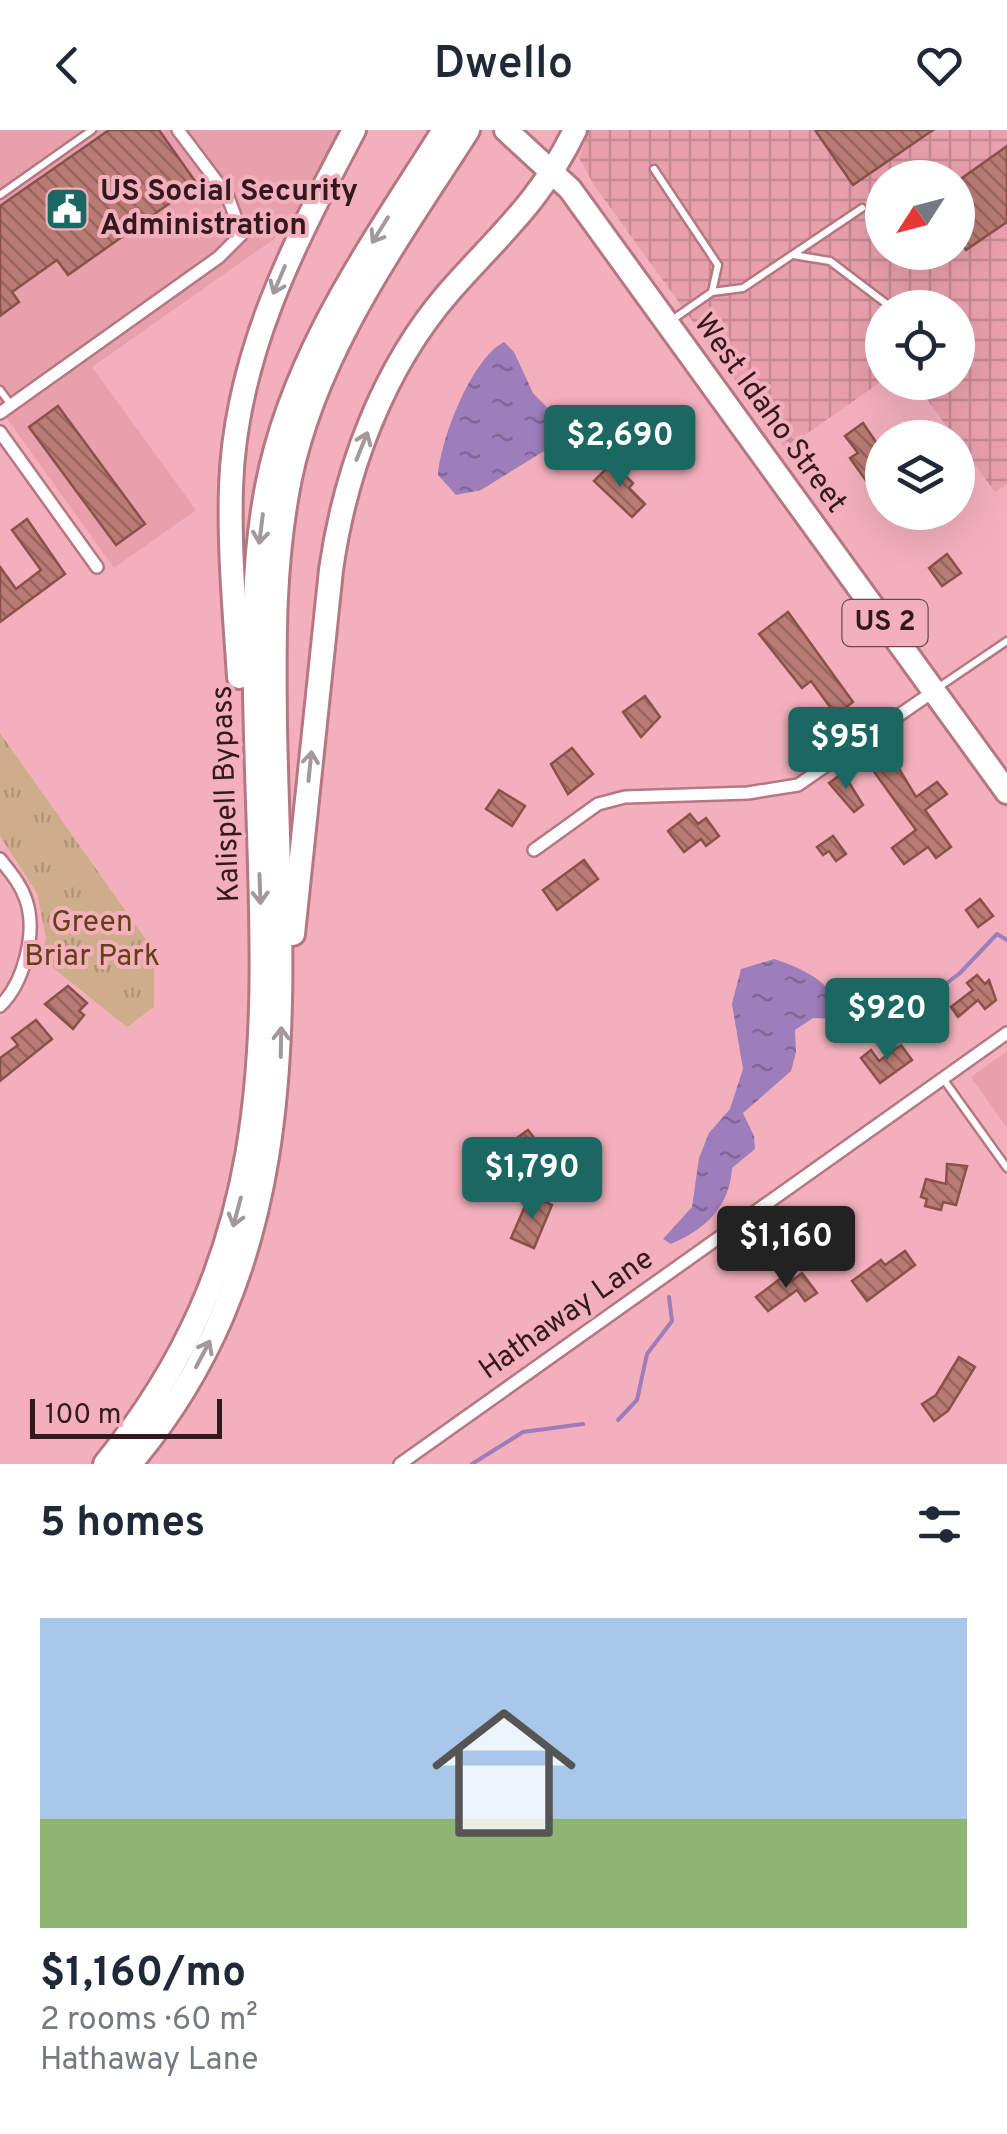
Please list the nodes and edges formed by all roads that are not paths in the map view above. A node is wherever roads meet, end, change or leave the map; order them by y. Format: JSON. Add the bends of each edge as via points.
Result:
{"nodes":[{"id":1,"x":92,"y":130,"type":"edge"},
{"id":2,"x":178,"y":130,"type":"edge"},
{"id":3,"x":354,"y":130,"type":"edge"},
{"id":4,"x":468,"y":130,"type":"edge"},
{"id":5,"x":506,"y":130,"type":"edge"},
{"id":6,"x":575,"y":130,"type":"edge"},
{"id":7,"x":443,"y":144,"type":"edge"},
{"id":8,"x":654,"y":168,"type":"dead end"},
{"id":9,"x":554,"y":173,"type":"junction"},
{"id":10,"x":0,"y":195,"type":"edge"},
{"id":11,"x":862,"y":208,"type":"dead end"},
{"id":12,"x":792,"y":255,"type":"junction"},
{"id":13,"x":868,"y":290,"type":"edge"},
{"id":14,"x":712,"y":292,"type":"junction"},
{"id":15,"x":667,"y":324,"type":"junction"},
{"id":16,"x":0,"y":390,"type":"edge"},
{"id":17,"x":5,"y":409,"type":"edge"},
{"id":18,"x":0,"y":432,"type":"edge"},
{"id":19,"x":98,"y":567,"type":"dead end"},
{"id":20,"x":1007,"y":641,"type":"edge"},
{"id":21,"x":934,"y":691,"type":"junction"},
{"id":22,"x":1007,"y":792,"type":"edge"},
{"id":23,"x":259,"y":850,"type":"junction"},
{"id":24,"x":534,"y":850,"type":"dead end"},
{"id":25,"x":0,"y":858,"type":"edge"},
{"id":26,"x":282,"y":1002,"type":"junction"},
{"id":27,"x":0,"y":1006,"type":"edge"},
{"id":28,"x":1007,"y":1033,"type":"edge"},
{"id":29,"x":943,"y":1079,"type":"junction"},
{"id":30,"x":1007,"y":1168,"type":"edge"},
{"id":31,"x":105,"y":1464,"type":"edge"},
{"id":32,"x":130,"y":1464,"type":"edge"},
{"id":33,"x":400,"y":1464,"type":"edge"}],
"edges":[{"from":1,"to":10,"type":"lane"},
{"from":2,"to":17,"type":"street","via":[[227,195],[242,234]]},
{"from":3,"to":23,"type":"highway","one_way":true,"via":[[271,299],[237,433],[232,556],[245,773]]},
{"from":4,"to":7,"type":"highway","name":"Kalispell Bypass"},
{"from":5,"to":9,"type":"highway","name":"West Idaho Street","number":"US 2"},
{"from":6,"to":9,"type":"highway"},
{"from":7,"to":23,"type":"highway","name":"Kalispell Bypass","one_way":true,"via":[[310,354],[271,467],[254,618]]},
{"from":7,"to":26,"type":"highway","name":"Kalispell Bypass","via":[[347,326],[309,413],[290,481],[274,626]]},
{"from":8,"to":14,"type":"lane","via":[[710,247],[718,265]]},
{"from":9,"to":15,"type":"highway","name":"West Idaho Street","number":"US 2"},
{"from":26,"to":9,"type":"highway","one_way":true,"via":[[330,570],[352,473],[418,333]]},
{"from":11,"to":12,"type":"lane"},
{"from":12,"to":13,"type":"lane","via":[[830,261]]},
{"from":12,"to":14,"type":"lane","via":[[743,288]]},
{"from":14,"to":15,"type":"lane"},
{"from":15,"to":21,"type":"highway","name":"West Idaho Street","number":"US 2"},
{"from":16,"to":17,"type":"lane"},
{"from":18,"to":19,"type":"street"},
{"from":20,"to":21,"type":"lane"},
{"from":21,"to":22,"type":"highway","name":"West Idaho Street","number":"US 2"},
{"from":21,"to":24,"type":"street","via":[[798,784],[748,794],[625,797],[598,804]]},
{"from":23,"to":31,"type":"highway","name":"Kalispell Bypass","one_way":true,"via":[[261,1058],[236,1220],[191,1333]]},
{"from":25,"to":27,"type":"street","via":[[25,896],[30,920],[18,979]]},
{"from":32,"to":26,"type":"highway","name":"Kalispell Bypass","one_way":true,"via":[[189,1379],[244,1258],[273,1140]]},
{"from":28,"to":29,"type":"street","name":"Hathaway Lane"},
{"from":29,"to":30,"type":"lane"},
{"from":29,"to":33,"type":"street","name":"Hathaway Lane"}]}
